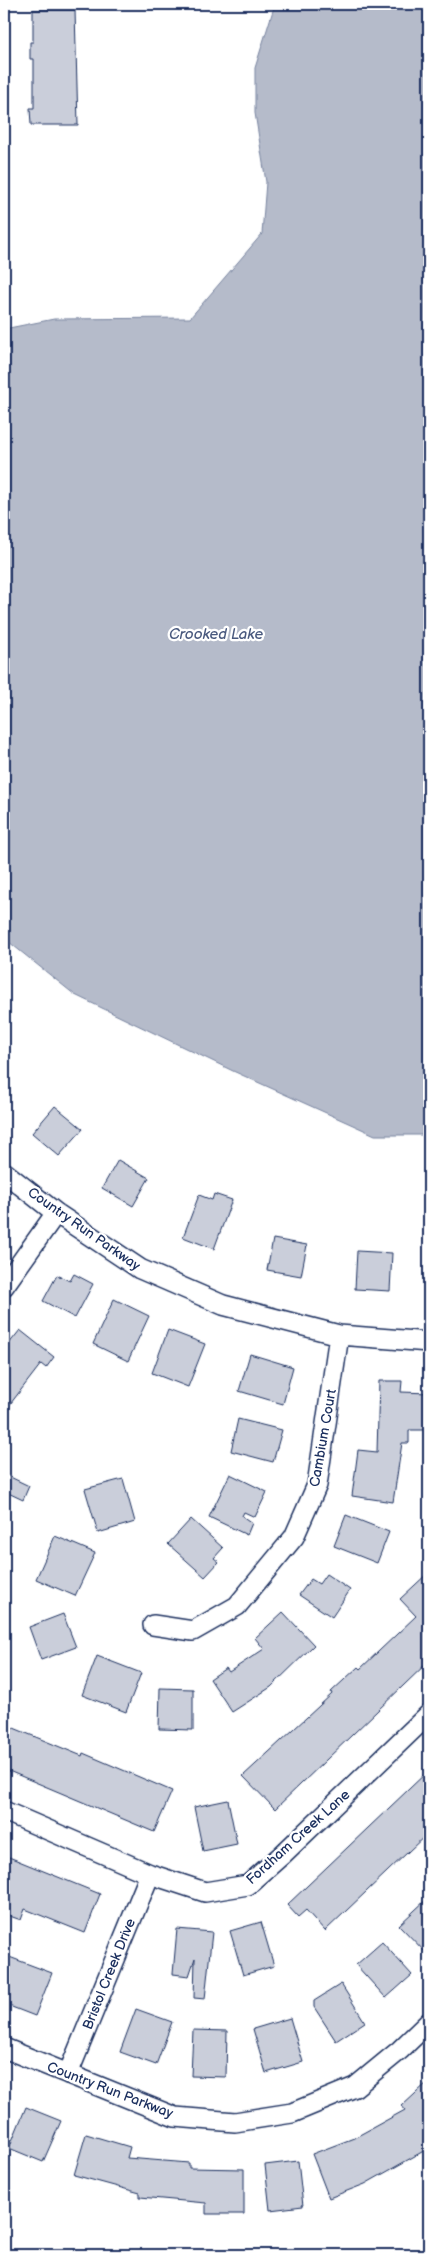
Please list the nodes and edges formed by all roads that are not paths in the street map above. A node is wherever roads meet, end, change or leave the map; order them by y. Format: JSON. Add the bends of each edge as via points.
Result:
{"nodes":[{"id":1,"x":4,"y":1172,"type":"edge"},
{"id":2,"x":56,"y":1213,"type":"junction"},
{"id":3,"x":4,"y":1286,"type":"edge"},
{"id":4,"x":339,"y":1334,"type":"junction"},
{"id":5,"x":429,"y":1342,"type":"edge"},
{"id":6,"x":153,"y":1625,"type":"dead end"},
{"id":7,"x":429,"y":1714,"type":"edge"},
{"id":8,"x":4,"y":1811,"type":"edge"},
{"id":9,"x":150,"y":1874,"type":"junction"},
{"id":10,"x":429,"y":2022,"type":"edge"},
{"id":11,"x":4,"y":2048,"type":"edge"},
{"id":12,"x":68,"y":2074,"type":"junction"}],
"edges":[{"from":1,"to":2,"type":"street","name":"Country Run Parkway"},
{"from":2,"to":3,"type":"street"},
{"from":2,"to":4,"type":"street","name":"Country Run Parkway","via":[[140,1269],[207,1298]]},
{"from":4,"to":5,"type":"street","name":"Country Run Parkway"},
{"from":4,"to":6,"type":"street","name":"Cambium Court","via":[[317,1485],[294,1537],[237,1606],[194,1631]]},
{"from":7,"to":9,"type":"street","name":"Fordham Creek Lane","via":[[248,1885],[205,1892]]},
{"from":8,"to":9,"type":"street","name":"Fordham Creek Lane"},
{"from":9,"to":12,"type":"street","name":"Bristol Creek Drive"},
{"from":10,"to":12,"type":"street","name":"Country Run Parkway","via":[[355,2087],[292,2113],[235,2122],[175,2117]]},
{"from":11,"to":12,"type":"street","name":"Country Run Parkway"}]}
